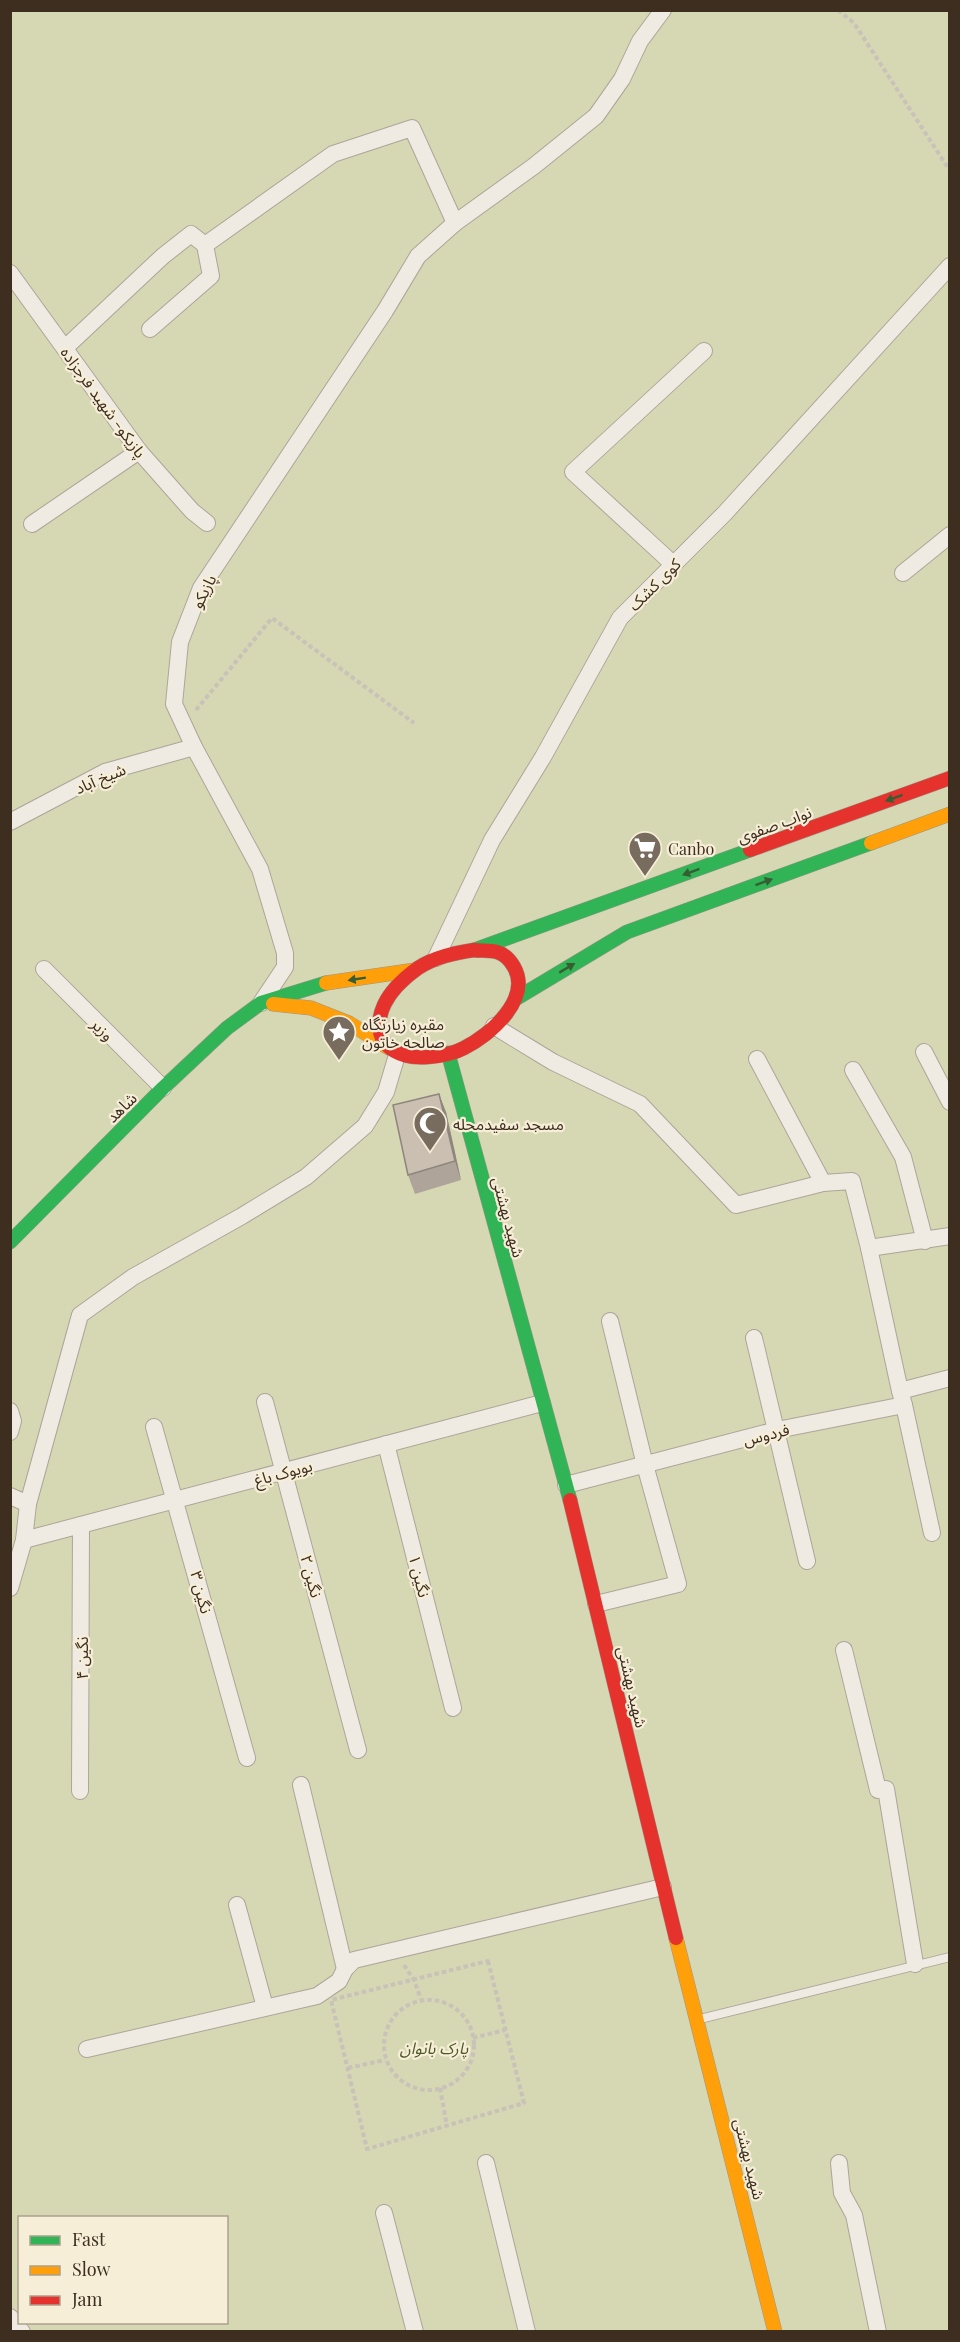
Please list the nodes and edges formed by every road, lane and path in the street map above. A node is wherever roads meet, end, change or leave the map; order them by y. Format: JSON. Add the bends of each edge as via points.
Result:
{"nodes":[{"id":1,"x":663,"y":10,"type":"edge"},
{"id":2,"x":838,"y":10,"type":"edge"},
{"id":3,"x":950,"y":171,"type":"edge"},
{"id":4,"x":455,"y":223,"type":"junction"},
{"id":5,"x":205,"y":245,"type":"junction"},
{"id":6,"x":950,"y":266,"type":"edge"},
{"id":7,"x":10,"y":273,"type":"edge"},
{"id":8,"x":150,"y":329,"type":"dead end"},
{"id":9,"x":64,"y":348,"type":"junction"},
{"id":10,"x":704,"y":351,"type":"dead end"},
{"id":11,"x":139,"y":451,"type":"junction"},
{"id":12,"x":207,"y":523,"type":"dead end"},
{"id":13,"x":32,"y":524,"type":"dead end"},
{"id":14,"x":950,"y":535,"type":"edge"},
{"id":15,"x":674,"y":564,"type":"junction"},
{"id":16,"x":903,"y":573,"type":"dead end"},
{"id":17,"x":414,"y":723,"type":"dead end"},
{"id":18,"x":184,"y":725,"type":"junction"},
{"id":19,"x":194,"y":747,"type":"junction"},
{"id":20,"x":950,"y":778,"type":"edge"},
{"id":21,"x":950,"y":814,"type":"edge"},
{"id":22,"x":10,"y":822,"type":"edge"},
{"id":23,"x":474,"y":950,"type":"junction"},
{"id":24,"x":436,"y":958,"type":"junction"},
{"id":25,"x":44,"y":969,"type":"dead end"},
{"id":26,"x":415,"y":970,"type":"junction"},
{"id":27,"x":517,"y":998,"type":"junction"},
{"id":28,"x":261,"y":1003,"type":"junction"},
{"id":29,"x":494,"y":1026,"type":"junction"},
{"id":30,"x":392,"y":1051,"type":"junction"},
{"id":31,"x":924,"y":1052,"type":"dead end"},
{"id":32,"x":448,"y":1053,"type":"junction"},
{"id":33,"x":757,"y":1059,"type":"dead end"},
{"id":34,"x":853,"y":1070,"type":"dead end"},
{"id":35,"x":163,"y":1088,"type":"junction"},
{"id":36,"x":950,"y":1102,"type":"edge"},
{"id":37,"x":823,"y":1183,"type":"junction"},
{"id":38,"x":950,"y":1236,"type":"edge"},
{"id":39,"x":925,"y":1240,"type":"junction"},
{"id":40,"x":10,"y":1242,"type":"edge"},
{"id":41,"x":869,"y":1248,"type":"junction"},
{"id":42,"x":610,"y":1321,"type":"dead end"},
{"id":43,"x":754,"y":1338,"type":"dead end"},
{"id":44,"x":950,"y":1378,"type":"edge"},
{"id":45,"x":902,"y":1398,"type":"junction"},
{"id":46,"x":265,"y":1402,"type":"dead end"},
{"id":47,"x":542,"y":1403,"type":"junction"},
{"id":48,"x":10,"y":1411,"type":"edge"},
{"id":49,"x":154,"y":1427,"type":"dead end"},
{"id":50,"x":777,"y":1430,"type":"junction"},
{"id":51,"x":10,"y":1432,"type":"edge"},
{"id":52,"x":386,"y":1444,"type":"junction"},
{"id":53,"x":645,"y":1465,"type":"junction"},
{"id":54,"x":285,"y":1471,"type":"junction"},
{"id":55,"x":566,"y":1485,"type":"junction"},
{"id":56,"x":10,"y":1496,"type":"edge"},
{"id":57,"x":176,"y":1500,"type":"junction"},
{"id":58,"x":28,"y":1504,"type":"junction"},
{"id":59,"x":81,"y":1525,"type":"junction"},
{"id":60,"x":932,"y":1533,"type":"dead end"},
{"id":61,"x":24,"y":1540,"type":"junction"},
{"id":62,"x":807,"y":1561,"type":"dead end"},
{"id":63,"x":10,"y":1588,"type":"edge"},
{"id":64,"x":596,"y":1604,"type":"junction"},
{"id":65,"x":844,"y":1650,"type":"dead end"},
{"id":66,"x":453,"y":1708,"type":"dead end"},
{"id":67,"x":358,"y":1750,"type":"dead end"},
{"id":68,"x":247,"y":1758,"type":"dead end"},
{"id":69,"x":301,"y":1785,"type":"dead end"},
{"id":70,"x":80,"y":1791,"type":"dead end"},
{"id":71,"x":663,"y":1887,"type":"junction"},
{"id":72,"x":237,"y":1905,"type":"dead end"},
{"id":73,"x":395,"y":1951,"type":"junction"},
{"id":74,"x":950,"y":1957,"type":"edge"},
{"id":75,"x":915,"y":1965,"type":"junction"},
{"id":76,"x":345,"y":1969,"type":"junction"},
{"id":77,"x":414,"y":1980,"type":"junction"},
{"id":78,"x":421,"y":1999,"type":"junction"},
{"id":79,"x":265,"y":2007,"type":"junction"},
{"id":80,"x":698,"y":2019,"type":"junction"},
{"id":81,"x":505,"y":2030,"type":"junction"},
{"id":82,"x":473,"y":2038,"type":"junction"},
{"id":83,"x":87,"y":2049,"type":"dead end"},
{"id":84,"x":385,"y":2060,"type":"junction"},
{"id":85,"x":348,"y":2068,"type":"junction"},
{"id":86,"x":440,"y":2088,"type":"junction"},
{"id":87,"x":447,"y":2126,"type":"junction"},
{"id":88,"x":486,"y":2163,"type":"dead end"},
{"id":89,"x":839,"y":2163,"type":"dead end"},
{"id":90,"x":384,"y":2213,"type":"dead end"},
{"id":91,"x":10,"y":2317,"type":"edge"},
{"id":92,"x":22,"y":2331,"type":"edge"},
{"id":93,"x":415,"y":2331,"type":"edge"},
{"id":94,"x":527,"y":2331,"type":"edge"},
{"id":95,"x":776,"y":2331,"type":"edge"},
{"id":96,"x":878,"y":2331,"type":"edge"}],
"edges":[{"from":1,"to":4,"type":"street","name":"پازیکو","via":[[596,116]]},
{"from":2,"to":3,"type":"path","via":[[854,22]]},
{"from":4,"to":5,"type":"street","via":[[412,128],[333,154]]},
{"from":4,"to":18,"type":"street","name":"پازیکو","via":[[418,256],[201,588],[180,642],[174,704]]},
{"from":5,"to":8,"type":"street","via":[[211,276]]},
{"from":5,"to":9,"type":"street","via":[[190,234]]},
{"from":6,"to":15,"type":"street","name":"کوی کشک"},
{"from":7,"to":9,"type":"street","name":"پازیکو- شهید فرجزاده"},
{"from":9,"to":11,"type":"street","name":"پازیکو- شهید فرجزاده"},
{"from":10,"to":15,"type":"street","via":[[573,472]]},
{"from":11,"to":12,"type":"street","name":"پازیکو- شهید فرجزاده"},
{"from":11,"to":13,"type":"street"},
{"from":14,"to":16,"type":"street"},
{"from":15,"to":24,"type":"street","name":"کوی کشک","via":[[620,618],[492,840]]},
{"from":17,"to":18,"type":"path","via":[[272,618]]},
{"from":18,"to":19,"type":"street","name":"پازیکو"},
{"from":19,"to":22,"type":"street","name":"شیخ آباد","via":[[105,772]]},
{"from":19,"to":28,"type":"street","name":"پازیکو","via":[[260,869],[285,953],[285,967]]},
{"from":20,"to":23,"type":"street","name":"نواب صفوی","one_way":true},
{"from":27,"to":21,"type":"street","one_way":true,"via":[[627,933]]},
{"from":23,"to":24,"type":"street"},
{"from":23,"to":27,"type":"street","via":[[498,952],[513,963],[519,977]]},
{"from":24,"to":26,"type":"street"},
{"from":25,"to":35,"type":"street","name":"وزیر"},
{"from":26,"to":28,"type":"street","name":"شاهد","one_way":true,"via":[[322,984]]},
{"from":26,"to":30,"type":"street","via":[[399,983],[384,1004],[378,1025]]},
{"from":27,"to":29,"type":"street"},
{"from":28,"to":30,"type":"street","via":[[311,1008],[349,1023]]},
{"from":28,"to":35,"type":"street","name":"شاهد","via":[[227,1028]]},
{"from":29,"to":32,"type":"street","via":[[481,1038]]},
{"from":29,"to":37,"type":"street","via":[[553,1062],[640,1104],[736,1205]]},
{"from":30,"to":32,"type":"street","via":[[412,1058]]},
{"from":30,"to":58,"type":"street","via":[[386,1092],[365,1126],[306,1177],[133,1277],[80,1315]]},
{"from":31,"to":36,"type":"street"},
{"from":32,"to":47,"type":"street","name":"شهید بهشتی"},
{"from":33,"to":37,"type":"street"},
{"from":34,"to":39,"type":"street","via":[[903,1157]]},
{"from":35,"to":40,"type":"street","name":"شاهد"},
{"from":37,"to":41,"type":"street","via":[[852,1181]]},
{"from":38,"to":39,"type":"street"},
{"from":39,"to":41,"type":"street"},
{"from":41,"to":45,"type":"street"},
{"from":42,"to":53,"type":"street"},
{"from":43,"to":50,"type":"street"},
{"from":44,"to":45,"type":"street","name":"فردوس"},
{"from":45,"to":50,"type":"street","name":"فردوس"},
{"from":45,"to":60,"type":"street"},
{"from":46,"to":54,"type":"street","name":"نگین ۲"},
{"from":47,"to":52,"type":"street","name":"بویوک باغ"},
{"from":47,"to":55,"type":"street","name":"شهید بهشتی"},
{"from":48,"to":51,"type":"street","via":[[14,1421]]},
{"from":49,"to":57,"type":"street","name":"نگین ۳"},
{"from":50,"to":53,"type":"street","name":"فردوس"},
{"from":50,"to":62,"type":"street"},
{"from":52,"to":54,"type":"street","name":"بویوک باغ"},
{"from":52,"to":66,"type":"street","name":"نگین ۱"},
{"from":53,"to":55,"type":"street","name":"فردوس"},
{"from":53,"to":64,"type":"street","via":[[678,1584]]},
{"from":54,"to":57,"type":"street","name":"بویوک باغ"},
{"from":54,"to":67,"type":"street","name":"نگین ۲"},
{"from":55,"to":64,"type":"street","name":"شهید بهشتی"},
{"from":56,"to":58,"type":"street"},
{"from":57,"to":59,"type":"street","name":"بویوک باغ"},
{"from":57,"to":68,"type":"street","name":"نگین ۳"},
{"from":58,"to":61,"type":"street"},
{"from":59,"to":61,"type":"street","name":"بویوک باغ"},
{"from":59,"to":70,"type":"street","name":"نگین ۴"},
{"from":61,"to":63,"type":"street"},
{"from":64,"to":71,"type":"street","name":"شهید بهشتی"},
{"from":65,"to":75,"type":"street","via":[[878,1790],[886,1789]]},
{"from":69,"to":76,"type":"street"},
{"from":71,"to":73,"type":"street"},
{"from":71,"to":80,"type":"street","name":"شهید بهشتی"},
{"from":72,"to":79,"type":"street"},
{"from":73,"to":76,"type":"street","via":[[354,1960]]},
{"from":73,"to":77,"type":"path"},
{"from":74,"to":75,"type":"lane"},
{"from":75,"to":80,"type":"lane"},
{"from":76,"to":79,"type":"street","via":[[339,1981],[317,1995]]},
{"from":77,"to":78,"type":"path"},
{"from":77,"to":81,"type":"path","via":[[488,1961]]},
{"from":77,"to":85,"type":"path","via":[[331,2000]]},
{"from":78,"to":82,"type":"path","via":[[447,2002],[467,2019]]},
{"from":78,"to":84,"type":"path","via":[[398,2011],[384,2033]]},
{"from":79,"to":83,"type":"street"},
{"from":80,"to":95,"type":"street","name":"شهید بهشتی"},
{"from":81,"to":82,"type":"path"},
{"from":81,"to":87,"type":"path","via":[[524,2103]]},
{"from":82,"to":86,"type":"path","via":[[469,2068],[450,2086]]},
{"from":84,"to":85,"type":"path"},
{"from":84,"to":86,"type":"path","via":[[400,2081],[424,2091]]},
{"from":85,"to":87,"type":"path","via":[[367,2149]]},
{"from":86,"to":87,"type":"path"},
{"from":88,"to":94,"type":"street"},
{"from":89,"to":96,"type":"street","via":[[842,2193],[854,2215]]},
{"from":90,"to":93,"type":"street"},
{"from":91,"to":92,"type":"street"}]}
